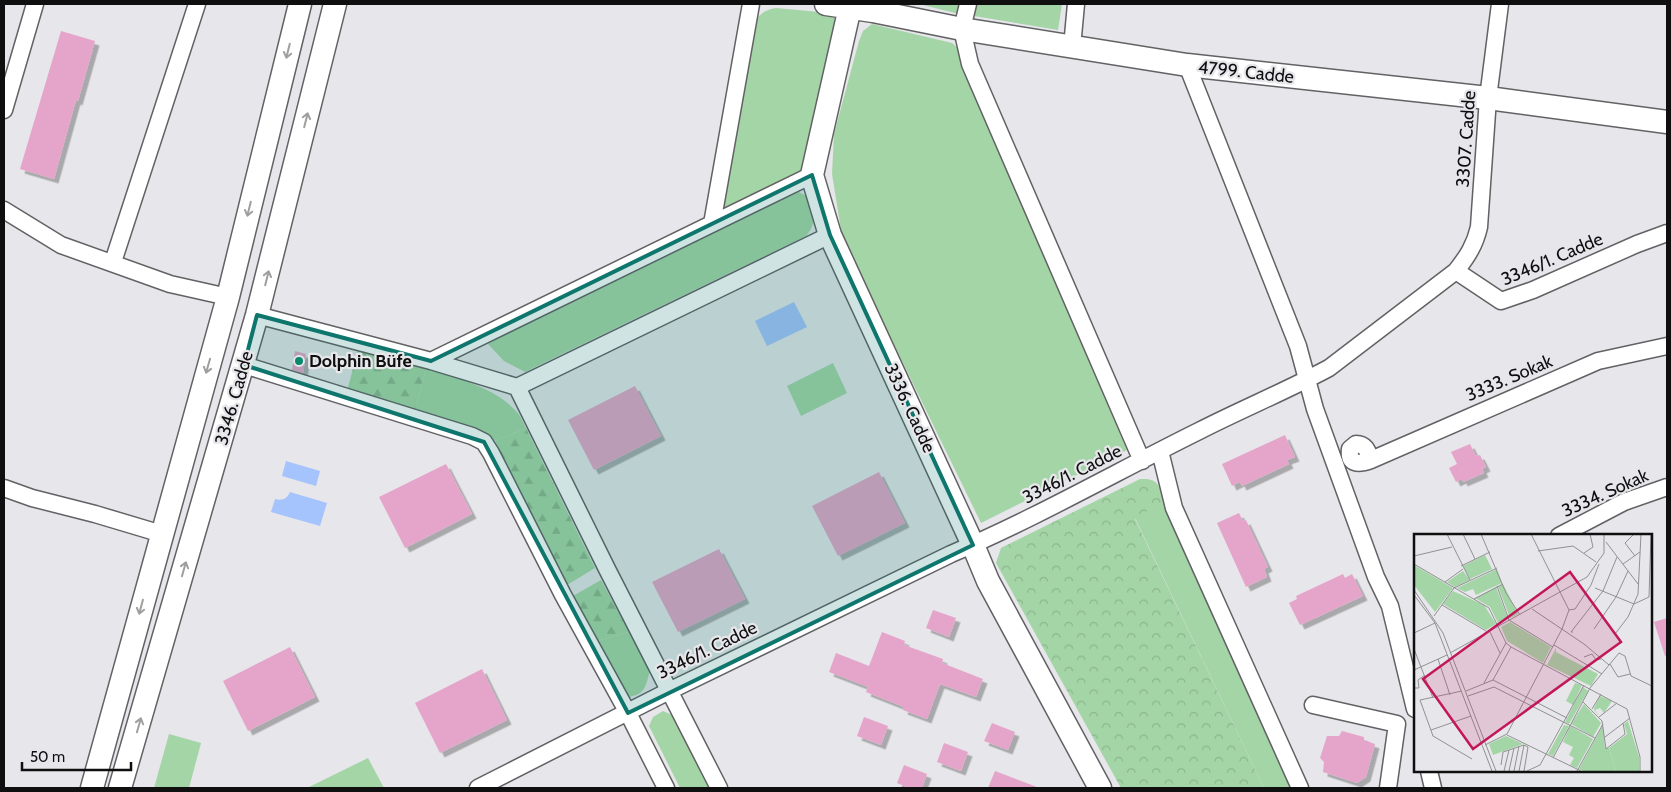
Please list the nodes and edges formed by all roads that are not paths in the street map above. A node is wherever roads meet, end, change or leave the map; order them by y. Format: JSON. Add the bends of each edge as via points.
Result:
{"nodes":[{"id":1,"x":35,"y":4,"type":"edge"},
{"id":2,"x":196,"y":4,"type":"edge"},
{"id":3,"x":300,"y":4,"type":"edge"},
{"id":4,"x":335,"y":4,"type":"edge"},
{"id":5,"x":751,"y":4,"type":"edge"},
{"id":6,"x":826,"y":4,"type":"edge"},
{"id":7,"x":968,"y":4,"type":"edge"},
{"id":8,"x":1076,"y":4,"type":"edge"},
{"id":9,"x":1500,"y":4,"type":"edge"},
{"id":10,"x":850,"y":5,"type":"edge"},
{"id":11,"x":962,"y":29,"type":"junction"},
{"id":12,"x":1072,"y":47,"type":"junction"},
{"id":13,"x":1187,"y":65,"type":"junction"},
{"id":14,"x":1488,"y":98,"type":"junction"},
{"id":15,"x":4,"y":110,"type":"edge"},
{"id":16,"x":1667,"y":122,"type":"edge"},
{"id":17,"x":812,"y":175,"type":"junction"},
{"id":18,"x":4,"y":210,"type":"edge"},
{"id":19,"x":712,"y":224,"type":"junction"},
{"id":20,"x":1667,"y":233,"type":"edge"},
{"id":21,"x":830,"y":235,"type":"junction"},
{"id":22,"x":113,"y":262,"type":"junction"},
{"id":23,"x":1456,"y":271,"type":"junction"},
{"id":24,"x":228,"y":297,"type":"junction"},
{"id":25,"x":258,"y":315,"type":"junction"},
{"id":26,"x":1667,"y":346,"type":"edge"},
{"id":27,"x":431,"y":361,"type":"junction"},
{"id":28,"x":244,"y":365,"type":"junction"},
{"id":29,"x":1308,"y":380,"type":"junction"},
{"id":30,"x":517,"y":387,"type":"junction"},
{"id":31,"x":1160,"y":451,"type":"junction"},
{"id":32,"x":1372,"y":460,"type":"dead end"},
{"id":33,"x":1142,"y":461,"type":"junction"},
{"id":34,"x":1667,"y":487,"type":"edge"},
{"id":35,"x":4,"y":488,"type":"edge"},
{"id":36,"x":162,"y":534,"type":"junction"},
{"id":37,"x":1563,"y":534,"type":"edge"},
{"id":38,"x":973,"y":545,"type":"junction"},
{"id":39,"x":669,"y":691,"type":"junction"},
{"id":40,"x":1313,"y":705,"type":"dead end"},
{"id":41,"x":1414,"y":706,"type":"edge"},
{"id":42,"x":628,"y":713,"type":"junction"},
{"id":43,"x":1429,"y":772,"type":"edge"},
{"id":44,"x":92,"y":788,"type":"edge"},
{"id":45,"x":120,"y":788,"type":"edge"},
{"id":46,"x":478,"y":788,"type":"edge"},
{"id":47,"x":666,"y":788,"type":"edge"},
{"id":48,"x":719,"y":788,"type":"edge"},
{"id":49,"x":1100,"y":788,"type":"edge"},
{"id":50,"x":1300,"y":788,"type":"edge"},
{"id":51,"x":1388,"y":788,"type":"edge"},
{"id":52,"x":1434,"y":788,"type":"edge"}],
"edges":[{"from":1,"to":15,"type":"street"},
{"from":2,"to":22,"type":"street"},
{"from":3,"to":24,"type":"street","name":"3346. Cadde","one_way":true},
{"from":25,"to":4,"type":"street","name":"3346. Cadde","one_way":true},
{"from":5,"to":19,"type":"street"},
{"from":6,"to":10,"type":"street","name":"4799. Cadde"},
{"from":7,"to":11,"type":"street"},
{"from":8,"to":12,"type":"street"},
{"from":9,"to":14,"type":"street","name":"3307. Cadde"},
{"from":10,"to":11,"type":"street","name":"4799. Cadde"},
{"from":10,"to":17,"type":"street","name":"3336. Cadde"},
{"from":11,"to":12,"type":"street","name":"4799. Cadde"},
{"from":11,"to":33,"type":"street","via":[[970,64]]},
{"from":12,"to":13,"type":"street","name":"4799. Cadde"},
{"from":13,"to":14,"type":"street","name":"4799. Cadde"},
{"from":13,"to":29,"type":"street","via":[[1298,346]]},
{"from":14,"to":16,"type":"street","name":"4799. Cadde"},
{"from":14,"to":23,"type":"street","name":"3307. Cadde","via":[[1479,227],[1469,255]]},
{"from":17,"to":19,"type":"street"},
{"from":17,"to":21,"type":"street","name":"3336. Cadde"},
{"from":18,"to":22,"type":"street","via":[[61,244]]},
{"from":19,"to":27,"type":"street"},
{"from":20,"to":23,"type":"street","name":"3346/1. Cadde","via":[[1501,302]]},
{"from":21,"to":30,"type":"street"},
{"from":21,"to":38,"type":"street","name":"3336. Cadde"},
{"from":22,"to":24,"type":"street","via":[[170,284]]},
{"from":23,"to":29,"type":"street","name":"3346/1. Cadde","via":[[1329,368]]},
{"from":24,"to":36,"type":"street","name":"3346. Cadde","one_way":true},
{"from":25,"to":27,"type":"street"},
{"from":25,"to":28,"type":"street","name":"3346. Cadde"},
{"from":26,"to":32,"type":"street","name":"3333. Sokak","via":[[1598,361]]},
{"from":27,"to":30,"type":"street"},
{"from":28,"to":42,"type":"street","via":[[484,442]]},
{"from":45,"to":28,"type":"street","name":"3346. Cadde","one_way":true},
{"from":29,"to":31,"type":"street","name":"3346/1. Cadde"},
{"from":29,"to":41,"type":"street","via":[[1314,409],[1376,577],[1390,606]]},
{"from":30,"to":39,"type":"street"},
{"from":31,"to":33,"type":"street","name":"3346/1. Cadde"},
{"from":31,"to":50,"type":"street","via":[[1174,508]]},
{"from":33,"to":38,"type":"street","name":"3346/1. Cadde"},
{"from":34,"to":37,"type":"street","name":"3334. Sokak","via":[[1624,502]]},
{"from":35,"to":36,"type":"street"},
{"from":36,"to":44,"type":"street","name":"3346. Cadde","one_way":true},
{"from":38,"to":39,"type":"street","name":"3346/1. Cadde"},
{"from":38,"to":49,"type":"street","name":"3336. Cadde","via":[[988,581]]},
{"from":39,"to":42,"type":"street","name":"3346/1. Cadde"},
{"from":39,"to":48,"type":"street"},
{"from":40,"to":51,"type":"street","via":[[1397,724]]},
{"from":42,"to":46,"type":"street","name":"3346/1. Cadde"},
{"from":42,"to":47,"type":"street"},
{"from":43,"to":52,"type":"street"}]}
